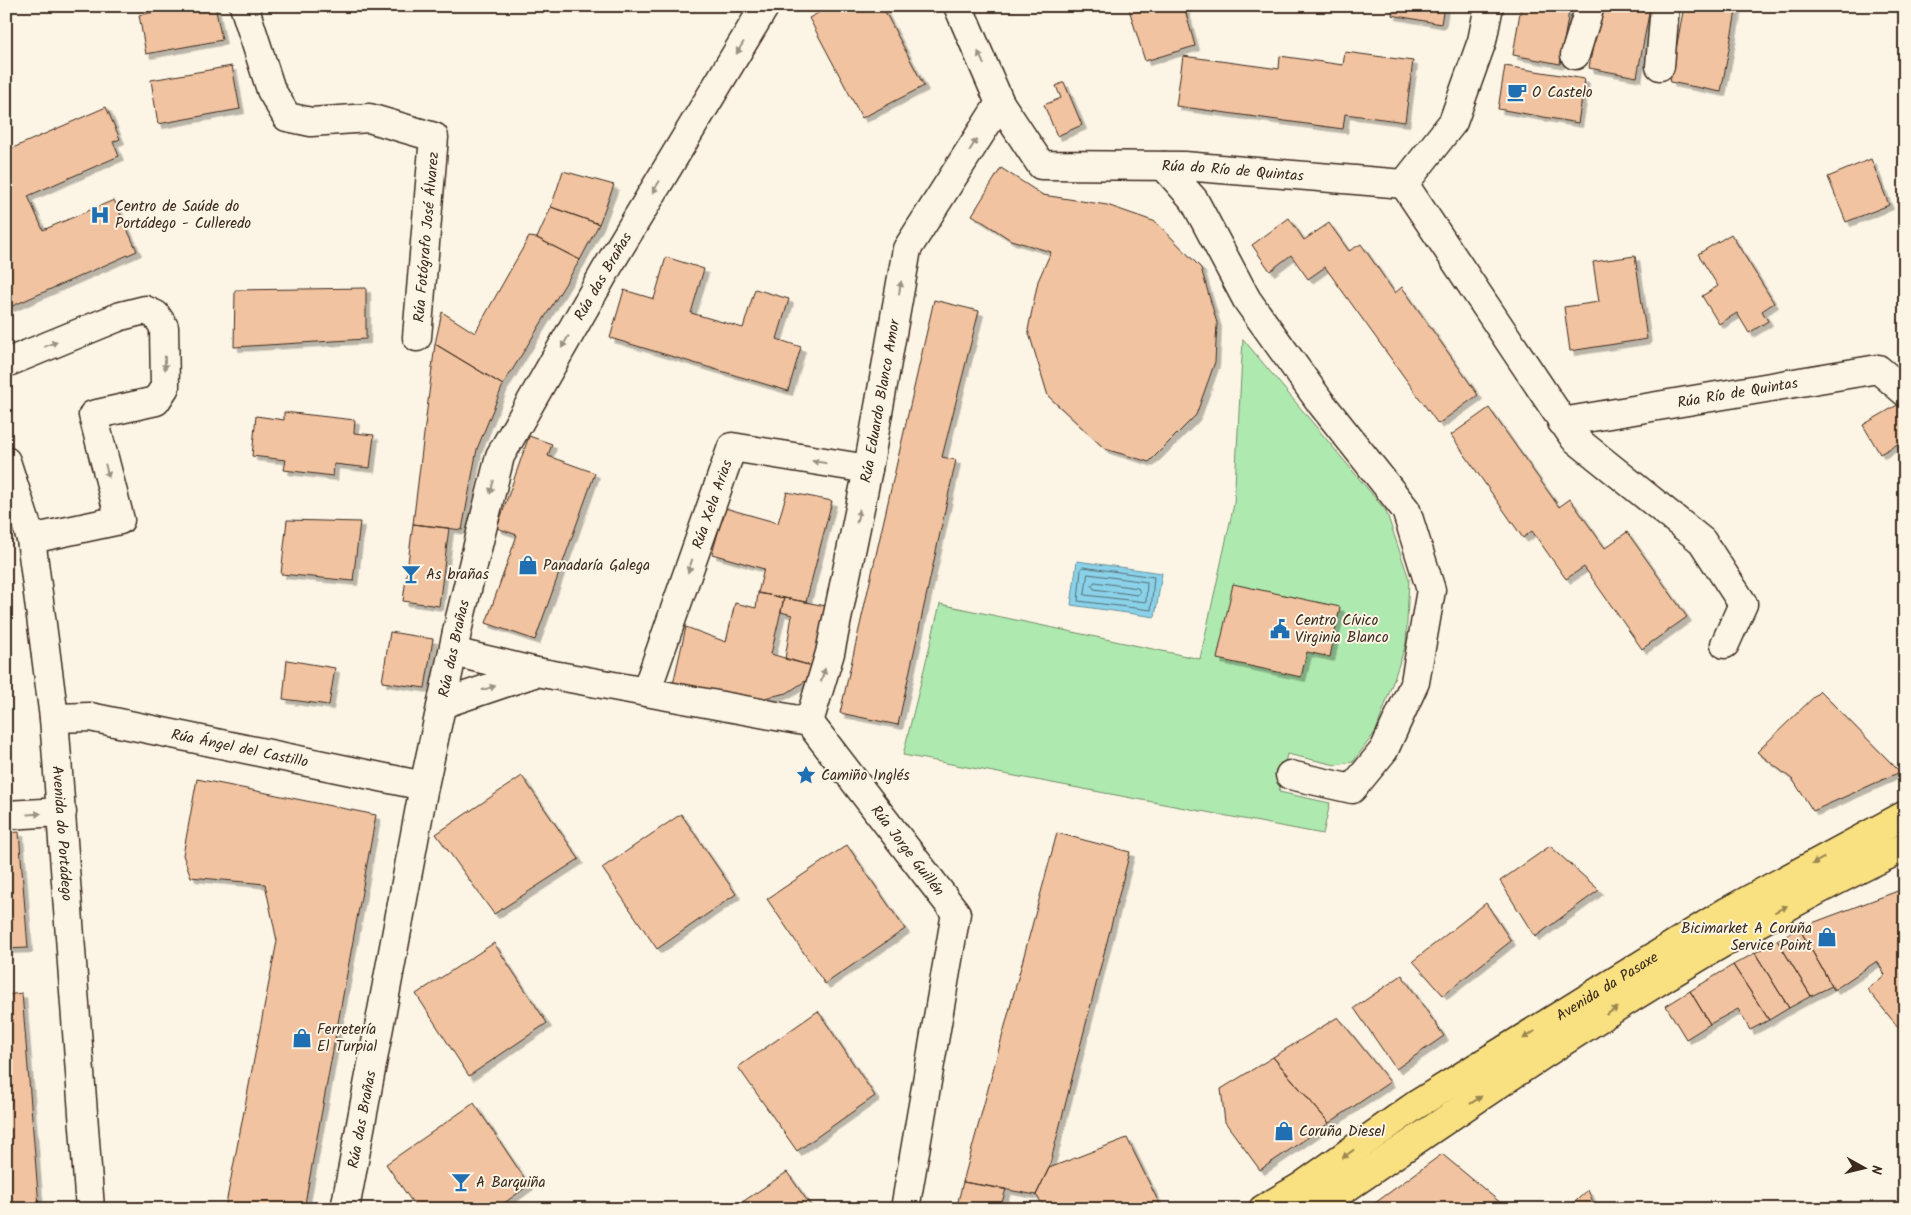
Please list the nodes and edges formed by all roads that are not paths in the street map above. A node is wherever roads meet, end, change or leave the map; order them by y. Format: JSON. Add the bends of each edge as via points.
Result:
{"nodes":[{"id":1,"x":244,"y":6,"type":"edge"},
{"id":2,"x":765,"y":6,"type":"edge"},
{"id":3,"x":1489,"y":6,"type":"edge"},
{"id":4,"x":1590,"y":6,"type":"edge"},
{"id":5,"x":1665,"y":6,"type":"edge"},
{"id":6,"x":960,"y":7,"type":"edge"},
{"id":7,"x":1575,"y":55,"type":"dead end"},
{"id":8,"x":1660,"y":66,"type":"dead end"},
{"id":9,"x":1000,"y":103,"type":"junction"},
{"id":10,"x":1164,"y":166,"type":"junction"},
{"id":11,"x":1404,"y":184,"type":"junction"},
{"id":12,"x":417,"y":337,"type":"dead end"},
{"id":13,"x":6,"y":363,"type":"edge"},
{"id":14,"x":1905,"y":392,"type":"edge"},
{"id":15,"x":1562,"y":422,"type":"junction"},
{"id":16,"x":6,"y":460,"type":"edge"},
{"id":17,"x":868,"y":469,"type":"junction"},
{"id":18,"x":31,"y":539,"type":"junction"},
{"id":19,"x":1725,"y":644,"type":"dead end"},
{"id":20,"x":453,"y":652,"type":"junction"},
{"id":21,"x":537,"y":672,"type":"junction"},
{"id":22,"x":646,"y":692,"type":"junction"},
{"id":23,"x":442,"y":704,"type":"junction"},
{"id":24,"x":54,"y":718,"type":"junction"},
{"id":25,"x":809,"y":722,"type":"junction"},
{"id":26,"x":1290,"y":775,"type":"dead end"},
{"id":27,"x":424,"y":786,"type":"junction"},
{"id":28,"x":1905,"y":808,"type":"edge"},
{"id":29,"x":62,"y":812,"type":"junction"},
{"id":30,"x":1905,"y":815,"type":"edge"},
{"id":31,"x":6,"y":816,"type":"edge"},
{"id":32,"x":1861,"y":838,"type":"junction"},
{"id":33,"x":1905,"y":847,"type":"edge"},
{"id":34,"x":90,"y":1209,"type":"edge"},
{"id":35,"x":345,"y":1209,"type":"edge"},
{"id":36,"x":905,"y":1209,"type":"edge"},
{"id":37,"x":1263,"y":1209,"type":"edge"},
{"id":38,"x":1315,"y":1209,"type":"edge"}],
"edges":[{"from":1,"to":12,"type":"street","name":"Rúa Fotógrafo José Álvarez","via":[[271,90],[287,117],[311,122],[369,118],[434,137]]},
{"from":2,"to":20,"type":"street","name":"Rúa das Brañas","one_way":true,"via":[[606,270],[500,456]]},
{"from":3,"to":11,"type":"street","via":[[1482,41],[1452,122]]},
{"from":4,"to":7,"type":"street"},
{"from":5,"to":8,"type":"street"},
{"from":9,"to":6,"type":"street","name":"Rúa do Río de Quintas","one_way":true},
{"from":9,"to":10,"type":"street","name":"Rúa do Río de Quintas","via":[[1041,165]]},
{"from":17,"to":9,"type":"street","name":"Rúa Eduardo Blanco Amor","one_way":true,"via":[[907,249]]},
{"from":10,"to":11,"type":"street","name":"Rúa do Río de Quintas"},
{"from":10,"to":26,"type":"street","via":[[1194,200],[1247,300],[1321,403],[1406,510],[1431,590],[1415,682],[1384,750],[1352,789]]},
{"from":11,"to":15,"type":"street"},
{"from":13,"to":18,"type":"street","one_way":true,"via":[[121,316],[145,310],[156,315],[164,327],[165,387],[156,401],[93,415],[120,520]]},
{"from":14,"to":15,"type":"street","name":"Rúa Río de Quintas","via":[[1878,369]]},
{"from":15,"to":19,"type":"street","via":[[1574,438],[1702,541],[1743,604]]},
{"from":16,"to":18,"type":"street","name":"Avenida do Portádego"},
{"from":17,"to":22,"type":"street","name":"Rúa Xela Arias","one_way":true,"via":[[732,447]]},
{"from":25,"to":17,"type":"street","name":"Rúa Eduardo Blanco Amor","one_way":true,"via":[[830,653]]},
{"from":18,"to":24,"type":"street","name":"Avenida do Portádego"},
{"from":20,"to":21,"type":"street"},
{"from":20,"to":23,"type":"street","name":"Rúa das Brañas"},
{"from":21,"to":22,"type":"street"},
{"from":23,"to":21,"type":"street","one_way":true},
{"from":22,"to":25,"type":"street"},
{"from":23,"to":27,"type":"street","name":"Rúa das Brañas"},
{"from":24,"to":27,"type":"street","name":"Rúa Ángel del Castillo","via":[[90,718]]},
{"from":24,"to":29,"type":"street","name":"Avenida do Portádego"},
{"from":25,"to":36,"type":"street","name":"Rúa Jorge Guillén","via":[[956,913]]},
{"from":27,"to":35,"type":"street","name":"Rúa das Brañas"},
{"from":28,"to":32,"type":"main road"},
{"from":31,"to":29,"type":"street","one_way":true},
{"from":29,"to":34,"type":"street","name":"Avenida do Portádego"},
{"from":30,"to":32,"type":"main road","name":"Avenida da Pasaxe"},
{"from":32,"to":37,"type":"main road","name":"Avenida da Pasaxe","one_way":true,"via":[[1728,911],[1416,1105],[1302,1186]]},
{"from":38,"to":33,"type":"main road","name":"Avenida da Pasaxe","one_way":true,"via":[[1571,1036],[1748,926]]}]}
